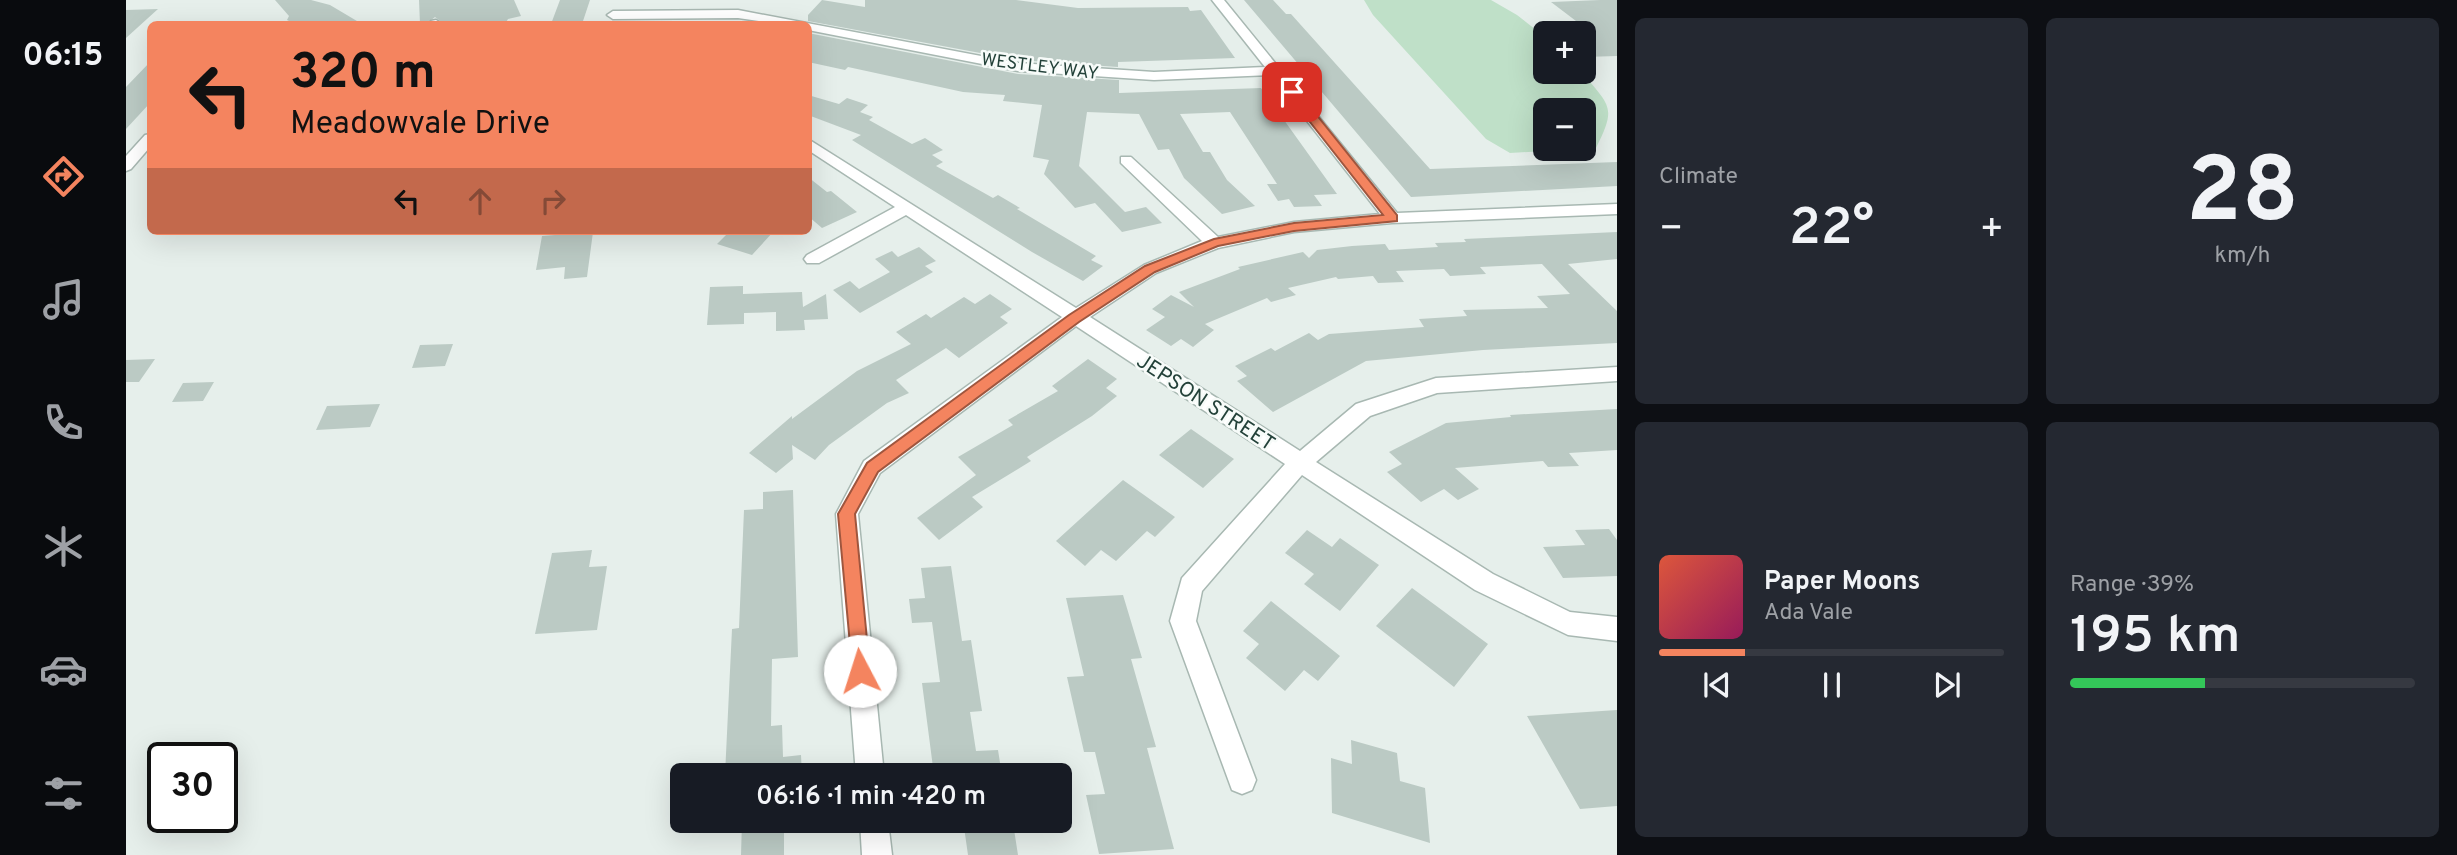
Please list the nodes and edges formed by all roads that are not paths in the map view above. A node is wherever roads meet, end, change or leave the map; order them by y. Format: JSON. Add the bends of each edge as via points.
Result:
{"nodes":[{"id":1,"x":618,"y":0,"type":"edge"},
{"id":2,"x":1217,"y":0,"type":"edge"},
{"id":3,"x":612,"y":20,"type":"edge"},
{"id":4,"x":783,"y":21,"type":"edge"},
{"id":5,"x":812,"y":27,"type":"edge"},
{"id":6,"x":1275,"y":71,"type":"junction"},
{"id":7,"x":812,"y":146,"type":"edge"},
{"id":8,"x":139,"y":150,"type":"edge"},
{"id":9,"x":1126,"y":160,"type":"dead end"},
{"id":10,"x":126,"y":166,"type":"edge"},
{"id":11,"x":906,"y":208,"type":"junction"},
{"id":12,"x":1617,"y":209,"type":"edge"},
{"id":13,"x":1392,"y":218,"type":"junction"},
{"id":14,"x":1214,"y":243,"type":"junction"},
{"id":15,"x":813,"y":259,"type":"dead end"},
{"id":16,"x":1074,"y":318,"type":"junction"},
{"id":17,"x":1617,"y":374,"type":"edge"},
{"id":18,"x":1300,"y":463,"type":"junction"},
{"id":19,"x":1617,"y":629,"type":"edge"},
{"id":20,"x":869,"y":763,"type":"edge"},
{"id":21,"x":1242,"y":780,"type":"dead end"},
{"id":22,"x":875,"y":833,"type":"edge"},
{"id":23,"x":877,"y":855,"type":"edge"}],
"edges":[{"from":1,"to":3,"type":"street"},
{"from":2,"to":6,"type":"street"},
{"from":3,"to":4,"type":"street","via":[[738,14]]},
{"from":5,"to":6,"type":"street","name":"WESTLEY WAY","via":[[1018,67],[1154,76]]},
{"from":6,"to":13,"type":"street"},
{"from":7,"to":11,"type":"street","name":"JEPSON STREET"},
{"from":8,"to":10,"type":"street"},
{"from":9,"to":14,"type":"street"},
{"from":11,"to":15,"type":"street"},
{"from":11,"to":16,"type":"street","name":"JEPSON STREET"},
{"from":12,"to":13,"type":"street"},
{"from":13,"to":14,"type":"street","via":[[1294,227]]},
{"from":14,"to":16,"type":"street","via":[[1150,269]]},
{"from":16,"to":18,"type":"street","name":"JEPSON STREET"},
{"from":16,"to":20,"type":"street","via":[[872,467],[847,514]]},
{"from":17,"to":18,"type":"street","via":[[1436,386],[1363,410]]},
{"from":18,"to":19,"type":"street","name":"JEPSON STREET","via":[[1484,582],[1569,623]]},
{"from":18,"to":21,"type":"street","via":[[1191,586],[1183,621]]},
{"from":22,"to":23,"type":"street"}]}
